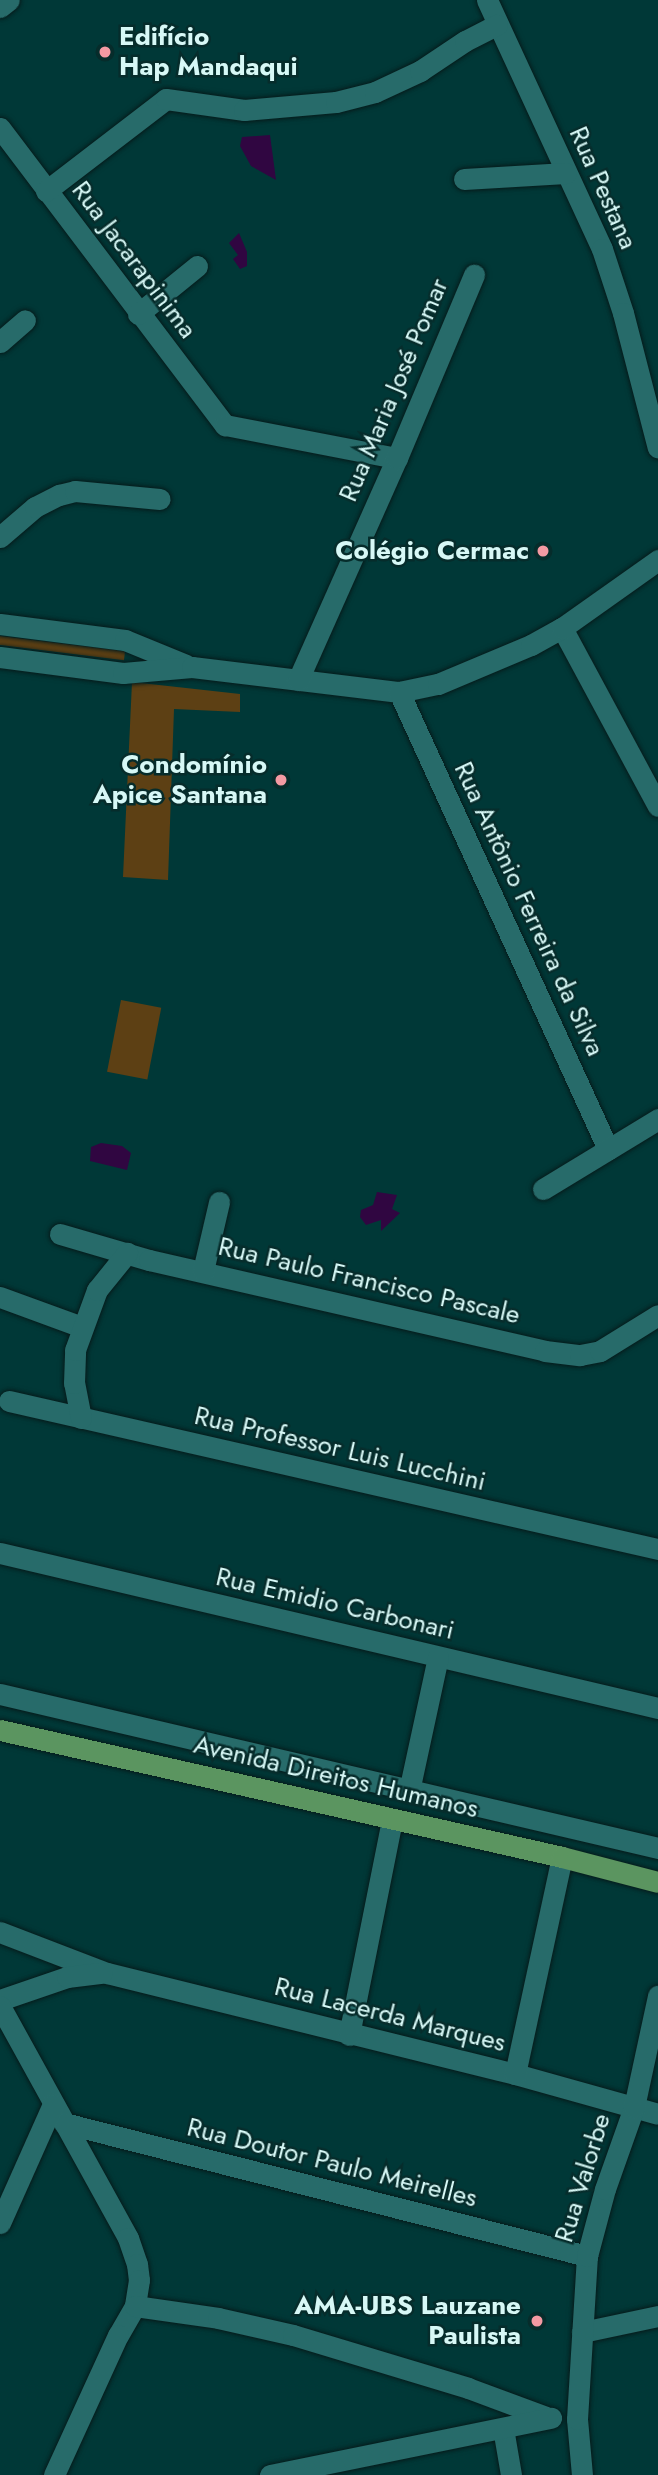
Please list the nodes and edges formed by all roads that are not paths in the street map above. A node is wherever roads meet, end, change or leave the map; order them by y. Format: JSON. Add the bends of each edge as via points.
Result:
{"nodes":[{"id":1,"x":9,"y":0,"type":"edge"},
{"id":2,"x":487,"y":0,"type":"edge"},
{"id":3,"x":0,"y":7,"type":"edge"},
{"id":4,"x":497,"y":25,"type":"junction"},
{"id":5,"x":0,"y":128,"type":"edge"},
{"id":6,"x":566,"y":173,"type":"junction"},
{"id":7,"x":464,"y":179,"type":"dead end"},
{"id":8,"x":47,"y":191,"type":"junction"},
{"id":9,"x":197,"y":266,"type":"dead end"},
{"id":10,"x":474,"y":275,"type":"dead end"},
{"id":11,"x":138,"y":314,"type":"junction"},
{"id":12,"x":25,"y":320,"type":"dead end"},
{"id":13,"x":0,"y":342,"type":"edge"},
{"id":14,"x":658,"y":448,"type":"edge"},
{"id":15,"x":397,"y":458,"type":"junction"},
{"id":16,"x":160,"y":499,"type":"dead end"},
{"id":17,"x":0,"y":537,"type":"edge"},
{"id":18,"x":658,"y":560,"type":"edge"},
{"id":19,"x":0,"y":624,"type":"edge"},
{"id":20,"x":562,"y":628,"type":"junction"},
{"id":21,"x":0,"y":657,"type":"edge"},
{"id":22,"x":192,"y":667,"type":"junction"},
{"id":23,"x":298,"y":680,"type":"junction"},
{"id":24,"x":399,"y":692,"type":"junction"},
{"id":25,"x":658,"y":806,"type":"edge"},
{"id":26,"x":658,"y":1119,"type":"edge"},
{"id":27,"x":608,"y":1149,"type":"junction"},
{"id":28,"x":543,"y":1189,"type":"dead end"},
{"id":29,"x":219,"y":1202,"type":"dead end"},
{"id":30,"x":60,"y":1234,"type":"dead end"},
{"id":31,"x":127,"y":1254,"type":"junction"},
{"id":32,"x":203,"y":1272,"type":"junction"},
{"id":33,"x":0,"y":1297,"type":"edge"},
{"id":34,"x":658,"y":1315,"type":"edge"},
{"id":35,"x":82,"y":1327,"type":"junction"},
{"id":36,"x":9,"y":1401,"type":"dead end"},
{"id":37,"x":81,"y":1418,"type":"junction"},
{"id":38,"x":658,"y":1549,"type":"edge"},
{"id":39,"x":0,"y":1553,"type":"edge"},
{"id":40,"x":438,"y":1657,"type":"junction"},
{"id":41,"x":0,"y":1694,"type":"edge"},
{"id":42,"x":658,"y":1708,"type":"edge"},
{"id":43,"x":0,"y":1730,"type":"edge"},
{"id":44,"x":409,"y":1791,"type":"junction"},
{"id":45,"x":392,"y":1819,"type":"junction"},
{"id":46,"x":658,"y":1848,"type":"edge"},
{"id":47,"x":562,"y":1857,"type":"junction"},
{"id":48,"x":658,"y":1882,"type":"edge"},
{"id":49,"x":0,"y":1932,"type":"edge"},
{"id":50,"x":107,"y":1973,"type":"junction"},
{"id":51,"x":658,"y":1996,"type":"edge"},
{"id":52,"x":0,"y":2000,"type":"edge"},
{"id":53,"x":0,"y":2006,"type":"edge"},
{"id":54,"x":349,"y":2035,"type":"junction"},
{"id":55,"x":515,"y":2074,"type":"junction"},
{"id":56,"x":53,"y":2104,"type":"junction"},
{"id":57,"x":634,"y":2107,"type":"junction"},
{"id":58,"x":658,"y":2114,"type":"edge"},
{"id":59,"x":64,"y":2123,"type":"junction"},
{"id":60,"x":0,"y":2223,"type":"edge"},
{"id":61,"x":587,"y":2256,"type":"junction"},
{"id":62,"x":135,"y":2306,"type":"junction"},
{"id":63,"x":658,"y":2316,"type":"edge"},
{"id":64,"x":582,"y":2332,"type":"junction"},
{"id":65,"x":546,"y":2417,"type":"junction"},
{"id":66,"x":577,"y":2418,"type":"junction"},
{"id":67,"x":503,"y":2428,"type":"junction"},
{"id":68,"x":374,"y":2465,"type":"edge"},
{"id":69,"x":54,"y":2475,"type":"edge"},
{"id":70,"x":270,"y":2475,"type":"edge"},
{"id":71,"x":511,"y":2475,"type":"edge"},
{"id":72,"x":582,"y":2475,"type":"edge"}],
"edges":[{"from":1,"to":3,"type":"street"},
{"from":2,"to":4,"type":"street","name":"Rua Pestana"},
{"from":4,"to":6,"type":"street","name":"Rua Pestana"},
{"from":4,"to":8,"type":"street","via":[[420,71],[375,92],[336,102],[244,110],[166,99]]},
{"from":5,"to":8,"type":"street","name":"Rua Jacarapinima"},
{"from":6,"to":7,"type":"street"},
{"from":6,"to":14,"type":"street","name":"Rua Pestana","via":[[602,249]]},
{"from":8,"to":11,"type":"street","name":"Rua Jacarapinima"},
{"from":9,"to":11,"type":"street"},
{"from":10,"to":15,"type":"street","name":"Rua Maria José Pomar"},
{"from":11,"to":15,"type":"street","name":"Rua Jacarapinima","via":[[225,425]]},
{"from":12,"to":13,"type":"street"},
{"from":15,"to":23,"type":"street","name":"Rua Maria José Pomar"},
{"from":16,"to":17,"type":"street","via":[[75,491],[35,506]]},
{"from":18,"to":20,"type":"street"},
{"from":19,"to":22,"type":"street","via":[[125,640]]},
{"from":20,"to":24,"type":"street","via":[[518,652],[438,684]]},
{"from":20,"to":25,"type":"street"},
{"from":21,"to":22,"type":"street","via":[[123,673]]},
{"from":22,"to":23,"type":"street"},
{"from":23,"to":24,"type":"street"},
{"from":24,"to":27,"type":"street","name":"Rua Antônio Ferreira da Silva"},
{"from":26,"to":27,"type":"street"},
{"from":27,"to":28,"type":"street"},
{"from":29,"to":32,"type":"street"},
{"from":30,"to":31,"type":"street","name":"Rua Paulo Francisco Pascale"},
{"from":31,"to":32,"type":"street","name":"Rua Paulo Francisco Pascale"},
{"from":31,"to":35,"type":"street","via":[[97,1290]]},
{"from":32,"to":34,"type":"street","name":"Rua Paulo Francisco Pascale","via":[[545,1351],[580,1355],[618,1342]]},
{"from":33,"to":35,"type":"street"},
{"from":35,"to":37,"type":"street","via":[[75,1350],[74,1383]]},
{"from":36,"to":37,"type":"street","name":"Rua Professor Luis Lucchini"},
{"from":37,"to":38,"type":"street","name":"Rua Professor Luis Lucchini"},
{"from":39,"to":40,"type":"street","name":"Rua Emidio Carbonari"},
{"from":40,"to":42,"type":"street","name":"Rua Emidio Carbonari"},
{"from":40,"to":44,"type":"street"},
{"from":41,"to":44,"type":"street"},
{"from":43,"to":45,"type":"main road","name":"Avenida Direitos Humanos"},
{"from":44,"to":46,"type":"street"},
{"from":45,"to":47,"type":"main road","name":"Avenida Direitos Humanos"},
{"from":45,"to":54,"type":"street"},
{"from":47,"to":48,"type":"main road","name":"Avenida Direitos Humanos"},
{"from":47,"to":55,"type":"street"},
{"from":49,"to":50,"type":"street","name":"Rua Lacerda Marques"},
{"from":50,"to":52,"type":"street","name":"Rua Lacerda Marques","via":[[67,1977]]},
{"from":50,"to":54,"type":"street","name":"Rua Lacerda Marques"},
{"from":51,"to":57,"type":"street","name":"Rua Valorbe"},
{"from":53,"to":56,"type":"street"},
{"from":54,"to":55,"type":"street","name":"Rua Lacerda Marques"},
{"from":55,"to":57,"type":"street","name":"Rua Lacerda Marques"},
{"from":56,"to":59,"type":"street"},
{"from":56,"to":60,"type":"street"},
{"from":57,"to":58,"type":"street","name":"Rua Lacerda Marques"},
{"from":57,"to":61,"type":"street","name":"Rua Valorbe"},
{"from":59,"to":61,"type":"street","name":"Rua Doutor Paulo Meirelles"},
{"from":59,"to":62,"type":"street","via":[[128,2238],[139,2280]]},
{"from":61,"to":64,"type":"street","name":"Rua Valorbe"},
{"from":62,"to":65,"type":"street","via":[[293,2335],[468,2388]]},
{"from":62,"to":69,"type":"street"},
{"from":63,"to":64,"type":"street"},
{"from":64,"to":66,"type":"street","name":"Rua Valorbe"},
{"from":65,"to":66,"type":"street"},
{"from":65,"to":67,"type":"street"},
{"from":66,"to":72,"type":"street","name":"Rua Valorbe"},
{"from":67,"to":68,"type":"street"},
{"from":67,"to":71,"type":"street"},
{"from":68,"to":70,"type":"street"}]}
